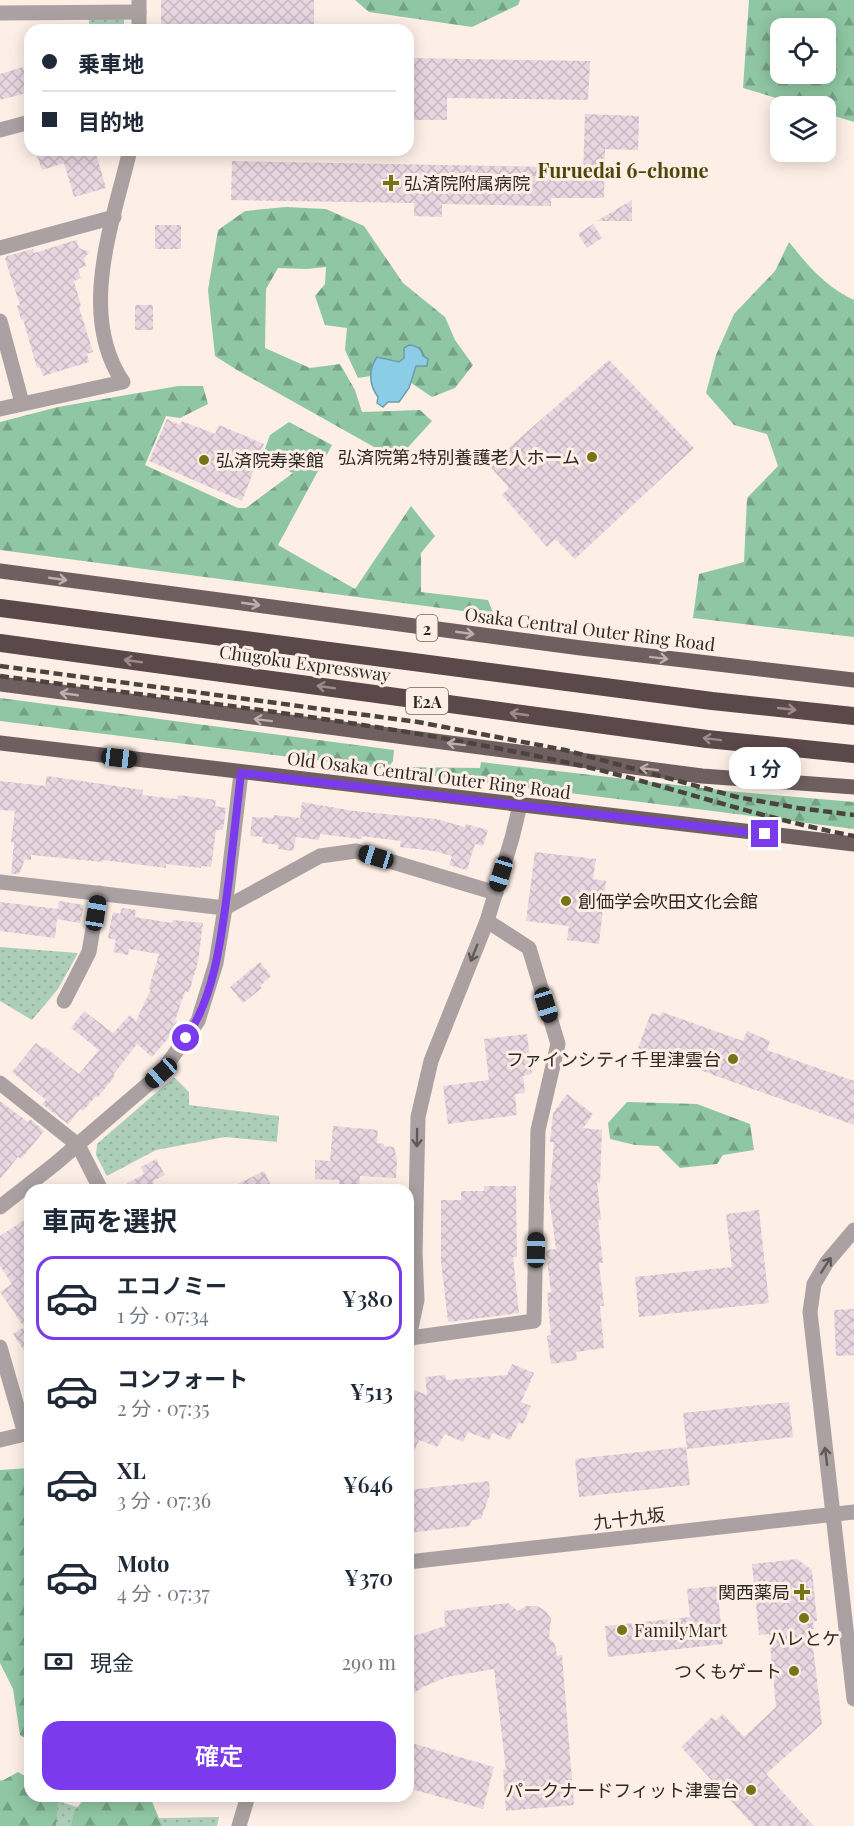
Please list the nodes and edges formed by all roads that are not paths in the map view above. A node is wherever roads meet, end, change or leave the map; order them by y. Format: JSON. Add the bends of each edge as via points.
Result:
{"nodes":[{"id":1,"x":139,"y":6,"type":"edge"},
{"id":2,"x":0,"y":13,"type":"edge"},
{"id":3,"x":139,"y":24,"type":"edge"},
{"id":4,"x":24,"y":124,"type":"edge"},
{"id":5,"x":0,"y":130,"type":"edge"},
{"id":6,"x":129,"y":156,"type":"edge"},
{"id":7,"x":114,"y":217,"type":"junction"},
{"id":8,"x":0,"y":248,"type":"edge"},
{"id":9,"x":0,"y":321,"type":"edge"},
{"id":10,"x":22,"y":404,"type":"junction"},
{"id":11,"x":0,"y":409,"type":"edge"},
{"id":12,"x":0,"y":571,"type":"edge"},
{"id":13,"x":0,"y":608,"type":"edge"},
{"id":14,"x":0,"y":643,"type":"edge"},
{"id":15,"x":854,"y":680,"type":"edge"},
{"id":16,"x":0,"y":684,"type":"edge"},
{"id":17,"x":854,"y":716,"type":"edge"},
{"id":18,"x":0,"y":743,"type":"edge"},
{"id":19,"x":854,"y":754,"type":"edge"},
{"id":20,"x":241,"y":773,"type":"junction"},
{"id":21,"x":854,"y":787,"type":"edge"},
{"id":22,"x":520,"y":805,"type":"junction"},
{"id":23,"x":854,"y":844,"type":"edge"},
{"id":24,"x":0,"y":882,"type":"edge"},
{"id":25,"x":496,"y":893,"type":"junction"},
{"id":26,"x":99,"y":894,"type":"junction"},
{"id":27,"x":225,"y":908,"type":"junction"},
{"id":28,"x":487,"y":921,"type":"junction"},
{"id":29,"x":64,"y":1001,"type":"dead end"},
{"id":30,"x":0,"y":1083,"type":"edge"},
{"id":31,"x":78,"y":1145,"type":"junction"},
{"id":32,"x":29,"y":1184,"type":"edge"},
{"id":33,"x":98,"y":1184,"type":"edge"},
{"id":34,"x":24,"y":1188,"type":"edge"},
{"id":35,"x":414,"y":1194,"type":"edge"},
{"id":36,"x":0,"y":1207,"type":"edge"},
{"id":37,"x":854,"y":1230,"type":"edge"},
{"id":38,"x":414,"y":1276,"type":"edge"},
{"id":39,"x":414,"y":1315,"type":"edge"},
{"id":40,"x":414,"y":1339,"type":"edge"},
{"id":41,"x":0,"y":1347,"type":"edge"},
{"id":42,"x":24,"y":1422,"type":"edge"},
{"id":43,"x":24,"y":1435,"type":"edge"},
{"id":44,"x":0,"y":1440,"type":"edge"},
{"id":45,"x":854,"y":1512,"type":"edge"},
{"id":46,"x":832,"y":1514,"type":"junction"},
{"id":47,"x":414,"y":1561,"type":"edge"},
{"id":48,"x":854,"y":1699,"type":"edge"},
{"id":49,"x":246,"y":1802,"type":"edge"},
{"id":50,"x":239,"y":1826,"type":"edge"}],
"edges":[{"from":1,"to":2,"type":"street"},
{"from":1,"to":3,"type":"street"},
{"from":4,"to":5,"type":"street"},
{"from":6,"to":7,"type":"street"},
{"from":7,"to":8,"type":"street"},
{"from":7,"to":10,"type":"street","via":[[103,265],[101,322],[114,369],[123,382]]},
{"from":9,"to":10,"type":"street"},
{"from":10,"to":11,"type":"street"},
{"from":12,"to":15,"type":"main road","name":"Osaka Central Outer Ring Road","number":"2","one_way":true,"via":[[570,647]]},
{"from":13,"to":17,"type":"highway","name":"Chūgoku Expressway","number":"E2A","one_way":true},
{"from":19,"to":14,"type":"highway","name":"Chūgoku Expressway","number":"E2A","one_way":true,"via":[[707,739]]},
{"from":21,"to":16,"type":"main road","one_way":true,"via":[[702,776]]},
{"from":18,"to":20,"type":"main road","name":"Old Osaka Central Outer Ring Road"},
{"from":20,"to":22,"type":"main road","name":"Old Osaka Central Outer Ring Road"},
{"from":20,"to":27,"type":"street"},
{"from":22,"to":23,"type":"main road","name":"Old Osaka Central Outer Ring Road"},
{"from":22,"to":25,"type":"street"},
{"from":24,"to":26,"type":"street"},
{"from":25,"to":27,"type":"street","via":[[356,851],[320,856]]},
{"from":25,"to":28,"type":"street"},
{"from":26,"to":27,"type":"street"},
{"from":26,"to":29,"type":"street","via":[[89,952]]},
{"from":27,"to":31,"type":"street","via":[[216,963],[198,1021],[161,1073]]},
{"from":28,"to":35,"type":"street","one_way":true,"via":[[431,1061],[418,1117]]},
{"from":28,"to":40,"type":"street","via":[[529,948],[558,1044],[538,1130],[534,1322]]},
{"from":30,"to":31,"type":"street"},
{"from":31,"to":32,"type":"street"},
{"from":31,"to":33,"type":"street"},
{"from":34,"to":36,"type":"street"},
{"from":46,"to":37,"type":"street","one_way":true,"via":[[810,1312],[814,1284]]},
{"from":38,"to":39,"type":"street"},
{"from":41,"to":42,"type":"street"},
{"from":43,"to":44,"type":"street"},
{"from":45,"to":46,"type":"street","name":"九十九坂"},
{"from":46,"to":47,"type":"street","name":"九十九坂"},
{"from":46,"to":48,"type":"street"},
{"from":49,"to":50,"type":"street"}]}
